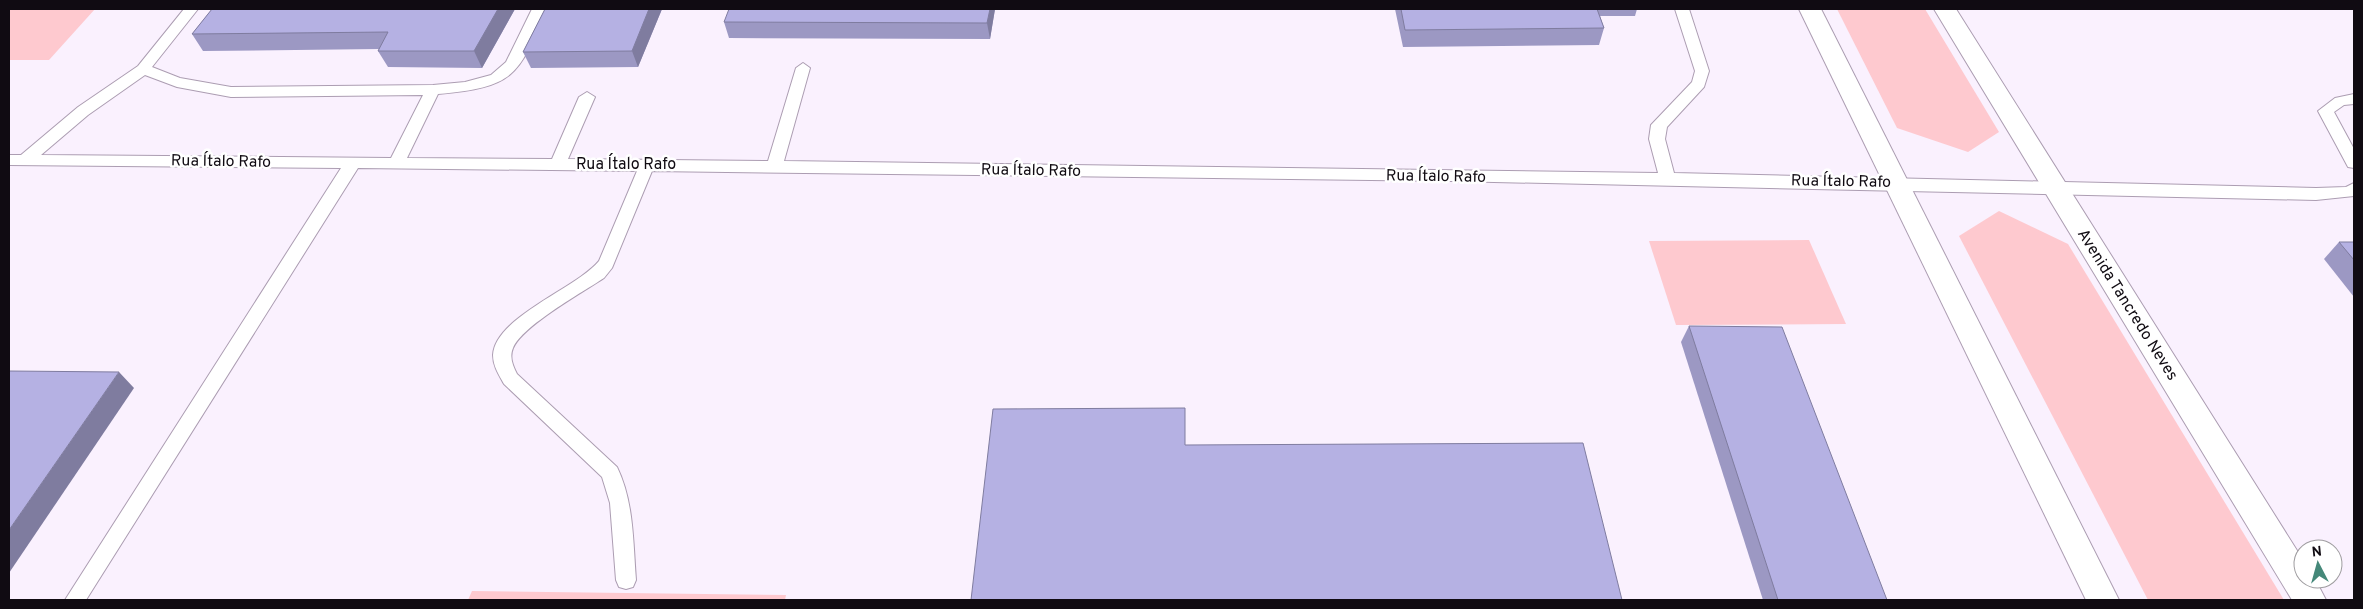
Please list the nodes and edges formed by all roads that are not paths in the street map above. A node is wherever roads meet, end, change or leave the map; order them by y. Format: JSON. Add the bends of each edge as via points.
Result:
{"nodes":[{"id":1,"x":191,"y":9,"type":"edge"},
{"id":2,"x":539,"y":9,"type":"edge"},
{"id":3,"x":1682,"y":9,"type":"edge"},
{"id":4,"x":1810,"y":9,"type":"edge"},
{"id":5,"x":1945,"y":9,"type":"edge"},
{"id":6,"x":803,"y":68,"type":"dead end"},
{"id":7,"x":143,"y":69,"type":"junction"},
{"id":8,"x":433,"y":90,"type":"junction"},
{"id":9,"x":587,"y":97,"type":"dead end"},
{"id":10,"x":2354,"y":99,"type":"edge"},
{"id":11,"x":17,"y":160,"type":"edge"},
{"id":12,"x":353,"y":163,"type":"junction"},
{"id":13,"x":2354,"y":163,"type":"edge"},
{"id":14,"x":396,"y":164,"type":"junction"},
{"id":15,"x":558,"y":164,"type":"junction"},
{"id":16,"x":647,"y":165,"type":"junction"},
{"id":17,"x":774,"y":167,"type":"junction"},
{"id":18,"x":1668,"y":180,"type":"junction"},
{"id":19,"x":1895,"y":183,"type":"junction"},
{"id":20,"x":2054,"y":186,"type":"junction"},
{"id":21,"x":2354,"y":189,"type":"edge"},
{"id":22,"x":626,"y":580,"type":"dead end"},
{"id":23,"x":75,"y":600,"type":"edge"},
{"id":24,"x":2103,"y":600,"type":"edge"},
{"id":25,"x":2310,"y":600,"type":"edge"}],
"edges":[{"from":1,"to":7,"type":"lane"},
{"from":2,"to":8,"type":"lane","via":[[511,66],[499,76],[481,84]]},
{"from":3,"to":18,"type":"lane","via":[[1702,71],[1699,84],[1659,126],[1657,140]]},
{"from":4,"to":19,"type":"main road"},
{"from":5,"to":20,"type":"main road","name":"Avenida Tancredo Neves"},
{"from":6,"to":17,"type":"lane"},
{"from":7,"to":8,"type":"lane","via":[[178,82],[231,92]]},
{"from":7,"to":11,"type":"lane"},
{"from":8,"to":14,"type":"lane"},
{"from":9,"to":15,"type":"lane"},
{"from":10,"to":13,"type":"lane","via":[[2340,101],[2326,111]]},
{"from":11,"to":12,"type":"lane","name":"Rua Ítalo Rafo"},
{"from":12,"to":14,"type":"lane","name":"Rua Ítalo Rafo"},
{"from":12,"to":23,"type":"lane"},
{"from":14,"to":15,"type":"lane","name":"Rua Ítalo Rafo"},
{"from":15,"to":16,"type":"lane","name":"Rua Ítalo Rafo"},
{"from":16,"to":17,"type":"lane","name":"Rua Ítalo Rafo"},
{"from":16,"to":22,"type":"lane","via":[[606,264],[598,274],[515,331],[504,348],[502,364],[510,379],[610,473],[620,503]]},
{"from":17,"to":18,"type":"lane","name":"Rua Ítalo Rafo"},
{"from":18,"to":19,"type":"lane","name":"Rua Ítalo Rafo"},
{"from":19,"to":20,"type":"lane","name":"Rua Ítalo Rafo"},
{"from":19,"to":24,"type":"main road"},
{"from":20,"to":21,"type":"lane","name":"Rua Ítalo Rafo","via":[[2316,194]]},
{"from":20,"to":25,"type":"main road","name":"Avenida Tancredo Neves"}]}
